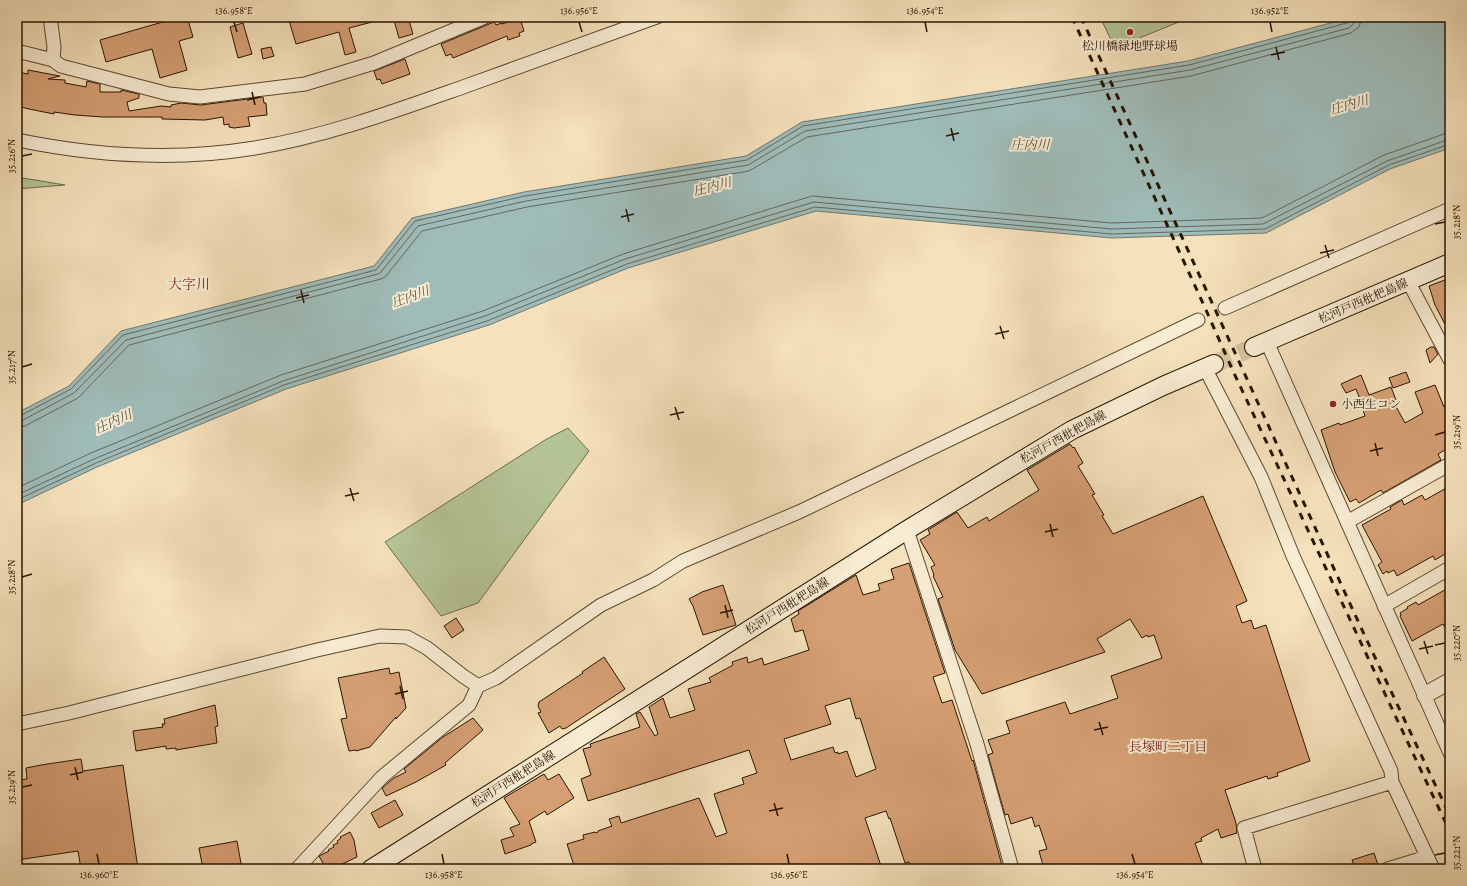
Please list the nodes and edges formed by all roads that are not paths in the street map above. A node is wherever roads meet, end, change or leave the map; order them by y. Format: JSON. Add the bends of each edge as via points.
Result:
{"nodes":[{"id":1,"x":50,"y":17,"type":"edge"},
{"id":2,"x":486,"y":17,"type":"edge"},
{"id":3,"x":657,"y":17,"type":"edge"},
{"id":4,"x":17,"y":51,"type":"edge"},
{"id":5,"x":53,"y":60,"type":"junction"},
{"id":6,"x":17,"y":140,"type":"edge"},
{"id":7,"x":1450,"y":209,"type":"edge"},
{"id":8,"x":1450,"y":263,"type":"edge"},
{"id":9,"x":1408,"y":281,"type":"junction"},
{"id":10,"x":1225,"y":308,"type":"dead end"},
{"id":11,"x":1198,"y":320,"type":"dead end"},
{"id":12,"x":1261,"y":345,"type":"joint"},
{"id":13,"x":1449,"y":357,"type":"edge"},
{"id":14,"x":1210,"y":366,"type":"joint"},
{"id":15,"x":1450,"y":464,"type":"edge"},
{"id":16,"x":1347,"y":522,"type":"junction"},
{"id":17,"x":907,"y":530,"type":"junction"},
{"id":18,"x":1450,"y":568,"type":"edge"},
{"id":19,"x":1384,"y":606,"type":"junction"},
{"id":20,"x":1450,"y":681,"type":"edge"},
{"id":21,"x":478,"y":686,"type":"junction"},
{"id":22,"x":1425,"y":695,"type":"junction"},
{"id":23,"x":17,"y":724,"type":"edge"},
{"id":24,"x":1450,"y":753,"type":"edge"},
{"id":25,"x":1392,"y":782,"type":"junction"},
{"id":26,"x":1427,"y":856,"type":"junction"},
{"id":27,"x":297,"y":869,"type":"edge"},
{"id":28,"x":371,"y":869,"type":"edge"},
{"id":29,"x":1012,"y":869,"type":"edge"},
{"id":30,"x":1255,"y":869,"type":"edge"},
{"id":31,"x":1388,"y":869,"type":"edge"},
{"id":32,"x":1433,"y":869,"type":"edge"}],
"edges":[{"from":1,"to":5,"type":"street"},
{"from":2,"to":5,"type":"street","via":[[374,63],[305,84],[200,97],[169,94],[61,66]]},
{"from":3,"to":6,"type":"street","via":[[387,114],[294,141],[215,153],[168,156],[105,154]]},
{"from":4,"to":5,"type":"street"},
{"from":7,"to":10,"type":"street"},
{"from":8,"to":9,"type":"main road","name":"松河戸西枇杷島線"},
{"from":9,"to":12,"type":"main road","name":"松河戸西枇杷島線"},
{"from":9,"to":13,"type":"street"},
{"from":11,"to":21,"type":"street","via":[[799,512],[683,561],[654,580],[601,606],[496,678]]},
{"from":12,"to":16,"type":"street"},
{"from":14,"to":17,"type":"main road","name":"松河戸西枇杷島線","via":[[1072,430]]},
{"from":14,"to":25,"type":"street","via":[[1391,771]]},
{"from":15,"to":16,"type":"street"},
{"from":16,"to":19,"type":"street"},
{"from":17,"to":28,"type":"main road","name":"松河戸西枇杷島線"},
{"from":17,"to":29,"type":"street","via":[[977,744]]},
{"from":18,"to":19,"type":"street"},
{"from":19,"to":22,"type":"street"},
{"from":20,"to":22,"type":"street"},
{"from":21,"to":23,"type":"street","via":[[427,648],[407,637],[380,636]]},
{"from":21,"to":27,"type":"street","via":[[469,705],[382,777]]},
{"from":22,"to":24,"type":"street"},
{"from":25,"to":26,"type":"street"},
{"from":25,"to":30,"type":"street","via":[[1244,828]]},
{"from":26,"to":31,"type":"street"},
{"from":26,"to":32,"type":"street"}]}
